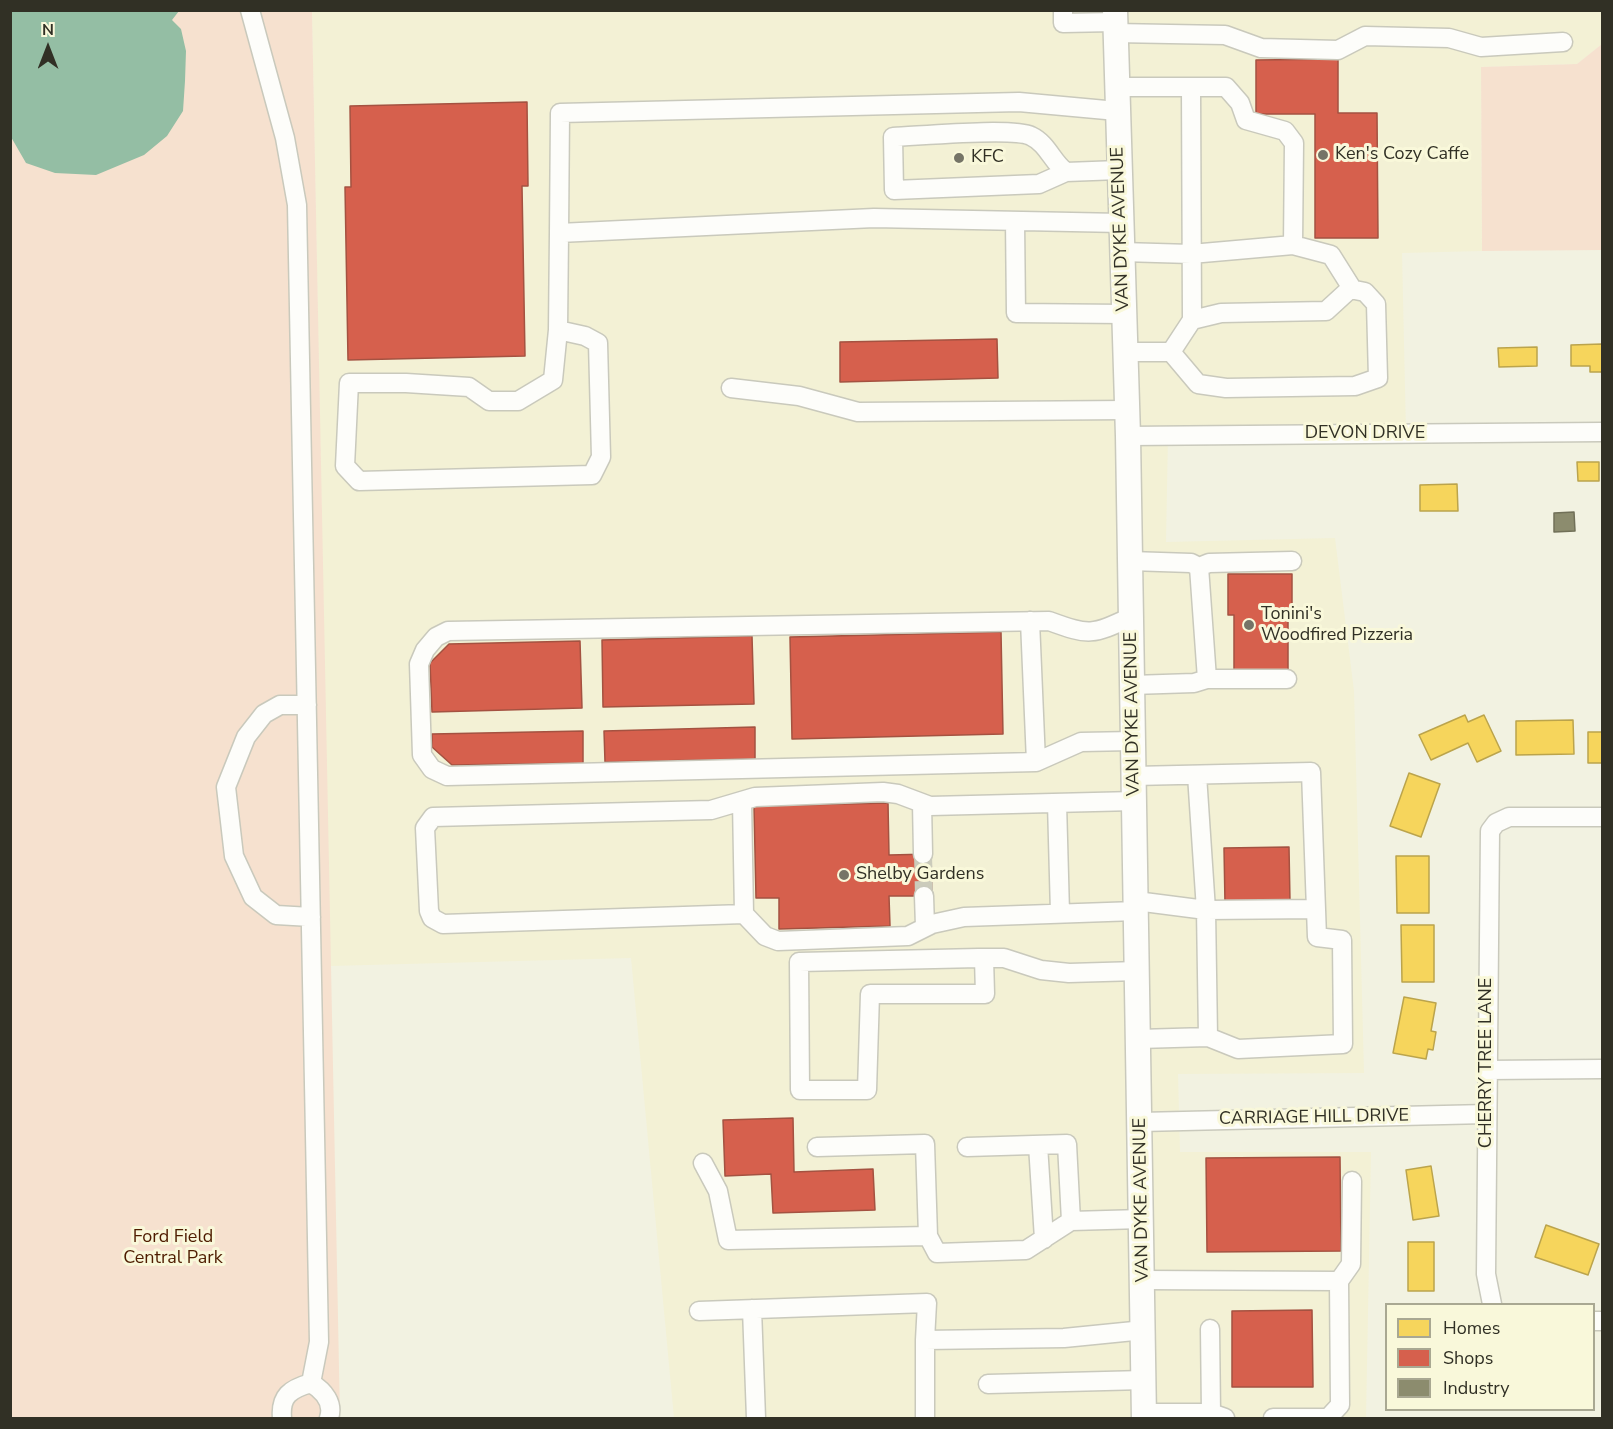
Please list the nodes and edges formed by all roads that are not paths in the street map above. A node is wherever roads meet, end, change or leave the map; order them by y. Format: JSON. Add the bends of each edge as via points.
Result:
{"nodes":[{"id":1,"x":250,"y":10,"type":"edge"},
{"id":2,"x":1063,"y":10,"type":"edge"},
{"id":3,"x":1115,"y":22,"type":"edge"},
{"id":4,"x":1563,"y":42,"type":"dead end"},
{"id":5,"x":1116,"y":87,"type":"junction"},
{"id":6,"x":1191,"y":87,"type":"junction"},
{"id":7,"x":892,"y":105,"type":"junction"},
{"id":8,"x":1117,"y":111,"type":"junction"},
{"id":9,"x":893,"y":137,"type":"junction"},
{"id":10,"x":1119,"y":170,"type":"junction"},
{"id":11,"x":1066,"y":172,"type":"junction"},
{"id":12,"x":1015,"y":221,"type":"junction"},
{"id":13,"x":1121,"y":223,"type":"junction"},
{"id":14,"x":559,"y":233,"type":"junction"},
{"id":15,"x":1293,"y":245,"type":"junction"},
{"id":16,"x":1122,"y":252,"type":"junction"},
{"id":17,"x":1191,"y":254,"type":"junction"},
{"id":18,"x":1353,"y":290,"type":"junction"},
{"id":19,"x":1124,"y":314,"type":"junction"},
{"id":20,"x":1192,"y":320,"type":"junction"},
{"id":21,"x":558,"y":330,"type":"junction"},
{"id":22,"x":1125,"y":352,"type":"junction"},
{"id":23,"x":1171,"y":352,"type":"junction"},
{"id":24,"x":731,"y":388,"type":"dead end"},
{"id":25,"x":1127,"y":410,"type":"junction"},
{"id":26,"x":1602,"y":432,"type":"edge"},
{"id":27,"x":1128,"y":436,"type":"junction"},
{"id":28,"x":1130,"y":561,"type":"junction"},
{"id":29,"x":1292,"y":561,"type":"dead end"},
{"id":30,"x":1199,"y":567,"type":"junction"},
{"id":31,"x":1131,"y":617,"type":"junction"},
{"id":32,"x":1030,"y":621,"type":"junction"},
{"id":33,"x":1207,"y":679,"type":"junction"},
{"id":34,"x":1287,"y":679,"type":"dead end"},
{"id":35,"x":1132,"y":685,"type":"junction"},
{"id":36,"x":307,"y":705,"type":"junction"},
{"id":37,"x":1133,"y":741,"type":"junction"},
{"id":38,"x":1036,"y":762,"type":"junction"},
{"id":39,"x":1197,"y":775,"type":"junction"},
{"id":40,"x":1134,"y":776,"type":"junction"},
{"id":41,"x":742,"y":801,"type":"junction"},
{"id":42,"x":1135,"y":801,"type":"junction"},
{"id":43,"x":922,"y":803,"type":"junction"},
{"id":44,"x":1057,"y":803,"type":"junction"},
{"id":45,"x":1602,"y":817,"type":"edge"},
{"id":46,"x":923,"y":854,"type":"tunnel mouth"},
{"id":47,"x":924,"y":896,"type":"tunnel mouth"},
{"id":48,"x":1136,"y":906,"type":"junction"},
{"id":49,"x":1316,"y":909,"type":"junction"},
{"id":50,"x":1206,"y":910,"type":"junction"},
{"id":51,"x":1060,"y":913,"type":"junction"},
{"id":52,"x":744,"y":914,"type":"junction"},
{"id":53,"x":310,"y":917,"type":"junction"},
{"id":54,"x":925,"y":927,"type":"junction"},
{"id":55,"x":984,"y":958,"type":"junction"},
{"id":56,"x":1137,"y":971,"type":"junction"},
{"id":57,"x":1208,"y":1038,"type":"junction"},
{"id":58,"x":1139,"y":1039,"type":"junction"},
{"id":59,"x":1602,"y":1069,"type":"edge"},
{"id":60,"x":1487,"y":1070,"type":"junction"},
{"id":61,"x":1487,"y":1114,"type":"junction"},
{"id":62,"x":1140,"y":1122,"type":"junction"},
{"id":63,"x":1038,"y":1145,"type":"junction"},
{"id":64,"x":817,"y":1147,"type":"dead end"},
{"id":65,"x":967,"y":1147,"type":"dead end"},
{"id":66,"x":703,"y":1163,"type":"dead end"},
{"id":67,"x":1352,"y":1180,"type":"dead end"},
{"id":68,"x":1142,"y":1219,"type":"junction"},
{"id":69,"x":1071,"y":1221,"type":"junction"},
{"id":70,"x":928,"y":1236,"type":"junction"},
{"id":71,"x":1044,"y":1239,"type":"junction"},
{"id":72,"x":1143,"y":1280,"type":"junction"},
{"id":73,"x":1339,"y":1281,"type":"junction"},
{"id":74,"x":1492,"y":1303,"type":"edge"},
{"id":75,"x":753,"y":1309,"type":"junction"},
{"id":76,"x":699,"y":1311,"type":"dead end"},
{"id":77,"x":1210,"y":1329,"type":"dead end"},
{"id":78,"x":1144,"y":1330,"type":"junction"},
{"id":79,"x":925,"y":1340,"type":"junction"},
{"id":80,"x":1144,"y":1380,"type":"junction"},
{"id":81,"x":311,"y":1383,"type":"junction"},
{"id":82,"x":988,"y":1384,"type":"dead end"},
{"id":83,"x":1144,"y":1416,"type":"edge"},
{"id":84,"x":1218,"y":1416,"type":"edge"},
{"id":85,"x":282,"y":1419,"type":"edge"},
{"id":86,"x":329,"y":1419,"type":"edge"},
{"id":87,"x":756,"y":1419,"type":"edge"},
{"id":88,"x":925,"y":1419,"type":"edge"},
{"id":89,"x":1273,"y":1419,"type":"edge"}],
"edges":[{"from":1,"to":36,"type":"street","via":[[285,138],[297,205]]},
{"from":2,"to":3,"type":"street","via":[[1063,23]]},
{"from":3,"to":4,"type":"street","via":[[1225,35],[1241,43],[1272,49],[1338,50],[1365,36],[1449,38],[1481,47]]},
{"from":3,"to":5,"type":"main road","name":"VAN DYKE AVENUE"},
{"from":5,"to":6,"type":"street"},
{"from":5,"to":8,"type":"main road","name":"VAN DYKE AVENUE"},
{"from":6,"to":15,"type":"street","via":[[1226,87],[1240,103],[1246,120],[1285,131],[1294,143]]},
{"from":6,"to":17,"type":"street"},
{"from":7,"to":8,"type":"street","via":[[1020,102]]},
{"from":7,"to":9,"type":"street"},
{"from":7,"to":14,"type":"street","via":[[560,113]]},
{"from":8,"to":10,"type":"main road","name":"VAN DYKE AVENUE"},
{"from":9,"to":11,"type":"street","via":[[1030,135],[1048,149]]},
{"from":9,"to":11,"type":"street","via":[[894,190],[1039,184]]},
{"from":10,"to":11,"type":"street"},
{"from":10,"to":13,"type":"main road","name":"VAN DYKE AVENUE"},
{"from":12,"to":13,"type":"street"},
{"from":12,"to":14,"type":"street","via":[[874,218]]},
{"from":12,"to":19,"type":"street","via":[[1016,313]]},
{"from":13,"to":16,"type":"main road","name":"VAN DYKE AVENUE"},
{"from":14,"to":21,"type":"street"},
{"from":15,"to":17,"type":"street"},
{"from":15,"to":18,"type":"street","via":[[1331,255]]},
{"from":16,"to":17,"type":"street"},
{"from":16,"to":19,"type":"main road","name":"VAN DYKE AVENUE"},
{"from":17,"to":20,"type":"street"},
{"from":18,"to":20,"type":"street","via":[[1326,311],[1221,313]]},
{"from":18,"to":23,"type":"street","via":[[1365,292],[1377,304],[1378,330],[1378,378],[1355,386],[1226,388],[1198,384]]},
{"from":19,"to":22,"type":"main road","name":"VAN DYKE AVENUE"},
{"from":20,"to":23,"type":"street"},
{"from":21,"to":21,"type":"street","via":[[598,343],[601,457],[592,475],[359,481],[345,466],[349,383],[469,387],[489,401],[518,401],[553,380]]},
{"from":22,"to":23,"type":"street"},
{"from":22,"to":25,"type":"main road","name":"VAN DYKE AVENUE"},
{"from":24,"to":25,"type":"street","via":[[799,396],[858,412]]},
{"from":25,"to":27,"type":"main road","name":"VAN DYKE AVENUE"},
{"from":26,"to":27,"type":"street","name":"DEVON DRIVE"},
{"from":27,"to":28,"type":"main road","name":"VAN DYKE AVENUE"},
{"from":28,"to":30,"type":"street","via":[[1191,563]]},
{"from":28,"to":31,"type":"main road","name":"VAN DYKE AVENUE"},
{"from":29,"to":30,"type":"street","via":[[1209,563]]},
{"from":30,"to":33,"type":"street"},
{"from":31,"to":32,"type":"street","via":[[1100,631],[1084,633],[1049,621]]},
{"from":31,"to":35,"type":"main road","name":"VAN DYKE AVENUE"},
{"from":32,"to":38,"type":"street"},
{"from":32,"to":38,"type":"street","via":[[448,632],[436,637],[424,650],[419,664],[422,755],[432,768],[447,777]]},
{"from":33,"to":34,"type":"street"},
{"from":33,"to":35,"type":"street"},
{"from":35,"to":37,"type":"main road","name":"VAN DYKE AVENUE"},
{"from":36,"to":53,"type":"street"},
{"from":36,"to":53,"type":"street","via":[[280,705],[264,714],[246,736],[226,787],[234,856],[253,897],[276,915]]},
{"from":37,"to":38,"type":"street","via":[[1081,742]]},
{"from":37,"to":40,"type":"main road","name":"VAN DYKE AVENUE"},
{"from":39,"to":40,"type":"street"},
{"from":39,"to":49,"type":"street","via":[[1311,772]]},
{"from":39,"to":50,"type":"street"},
{"from":40,"to":42,"type":"main road","name":"VAN DYKE AVENUE"},
{"from":41,"to":43,"type":"street","via":[[755,797],[883,792]]},
{"from":41,"to":52,"type":"street"},
{"from":41,"to":52,"type":"street","via":[[711,810],[433,817],[424,828],[429,911],[432,918],[443,924]]},
{"from":42,"to":44,"type":"street"},
{"from":42,"to":48,"type":"main road","name":"VAN DYKE AVENUE"},
{"from":43,"to":44,"type":"street"},
{"from":43,"to":46,"type":"street"},
{"from":44,"to":51,"type":"street"},
{"from":45,"to":60,"type":"street","name":"CHERRY TREE LANE","via":[[1509,817],[1496,823],[1489,838]]},
{"from":47,"to":54,"type":"street"},
{"from":48,"to":50,"type":"street"},
{"from":48,"to":51,"type":"street"},
{"from":48,"to":56,"type":"main road","name":"VAN DYKE AVENUE"},
{"from":49,"to":50,"type":"street"},
{"from":49,"to":57,"type":"street","via":[[1317,937],[1342,940],[1343,1044],[1238,1049]]},
{"from":50,"to":57,"type":"street"},
{"from":51,"to":54,"type":"street","via":[[964,917]]},
{"from":52,"to":54,"type":"street","via":[[765,936],[778,941],[908,936]]},
{"from":53,"to":81,"type":"street","via":[[319,1342]]},
{"from":55,"to":55,"type":"street","via":[[799,962],[800,1090],[867,1090],[870,994],[985,993]]},
{"from":55,"to":56,"type":"street","via":[[1004,958],[1060,972]]},
{"from":56,"to":58,"type":"main road","name":"VAN DYKE AVENUE"},
{"from":57,"to":58,"type":"street"},
{"from":58,"to":62,"type":"main road","name":"VAN DYKE AVENUE"},
{"from":59,"to":60,"type":"street"},
{"from":60,"to":61,"type":"street","name":"CHERRY TREE LANE"},
{"from":61,"to":62,"type":"street","name":"CARRIAGE HILL DRIVE"},
{"from":61,"to":74,"type":"street","name":"CHERRY TREE LANE","via":[[1486,1274]]},
{"from":62,"to":68,"type":"main road","name":"VAN DYKE AVENUE"},
{"from":63,"to":65,"type":"street"},
{"from":63,"to":69,"type":"street","via":[[1067,1144]]},
{"from":63,"to":71,"type":"street"},
{"from":64,"to":70,"type":"street","via":[[925,1144]]},
{"from":66,"to":70,"type":"street","via":[[718,1191],[728,1240]]},
{"from":67,"to":73,"type":"street","via":[[1351,1264]]},
{"from":68,"to":69,"type":"street"},
{"from":68,"to":72,"type":"main road","name":"VAN DYKE AVENUE"},
{"from":69,"to":71,"type":"street"},
{"from":70,"to":71,"type":"street","via":[[937,1253],[1026,1250]]},
{"from":72,"to":73,"type":"street"},
{"from":72,"to":78,"type":"main road","name":"VAN DYKE AVENUE"},
{"from":73,"to":89,"type":"street","via":[[1340,1405],[1328,1418]]},
{"from":75,"to":76,"type":"street"},
{"from":75,"to":79,"type":"street","via":[[927,1303]]},
{"from":75,"to":87,"type":"street"},
{"from":77,"to":84,"type":"street"},
{"from":78,"to":79,"type":"street","via":[[1064,1338]]},
{"from":78,"to":80,"type":"main road","name":"VAN DYKE AVENUE"},
{"from":79,"to":88,"type":"street"},
{"from":80,"to":82,"type":"street"},
{"from":80,"to":83,"type":"main road","name":"VAN DYKE AVENUE"},
{"from":81,"to":85,"type":"street","via":[[294,1388],[285,1396]]},
{"from":81,"to":86,"type":"street","via":[[328,1400]]},
{"from":83,"to":84,"type":"street"}]}
